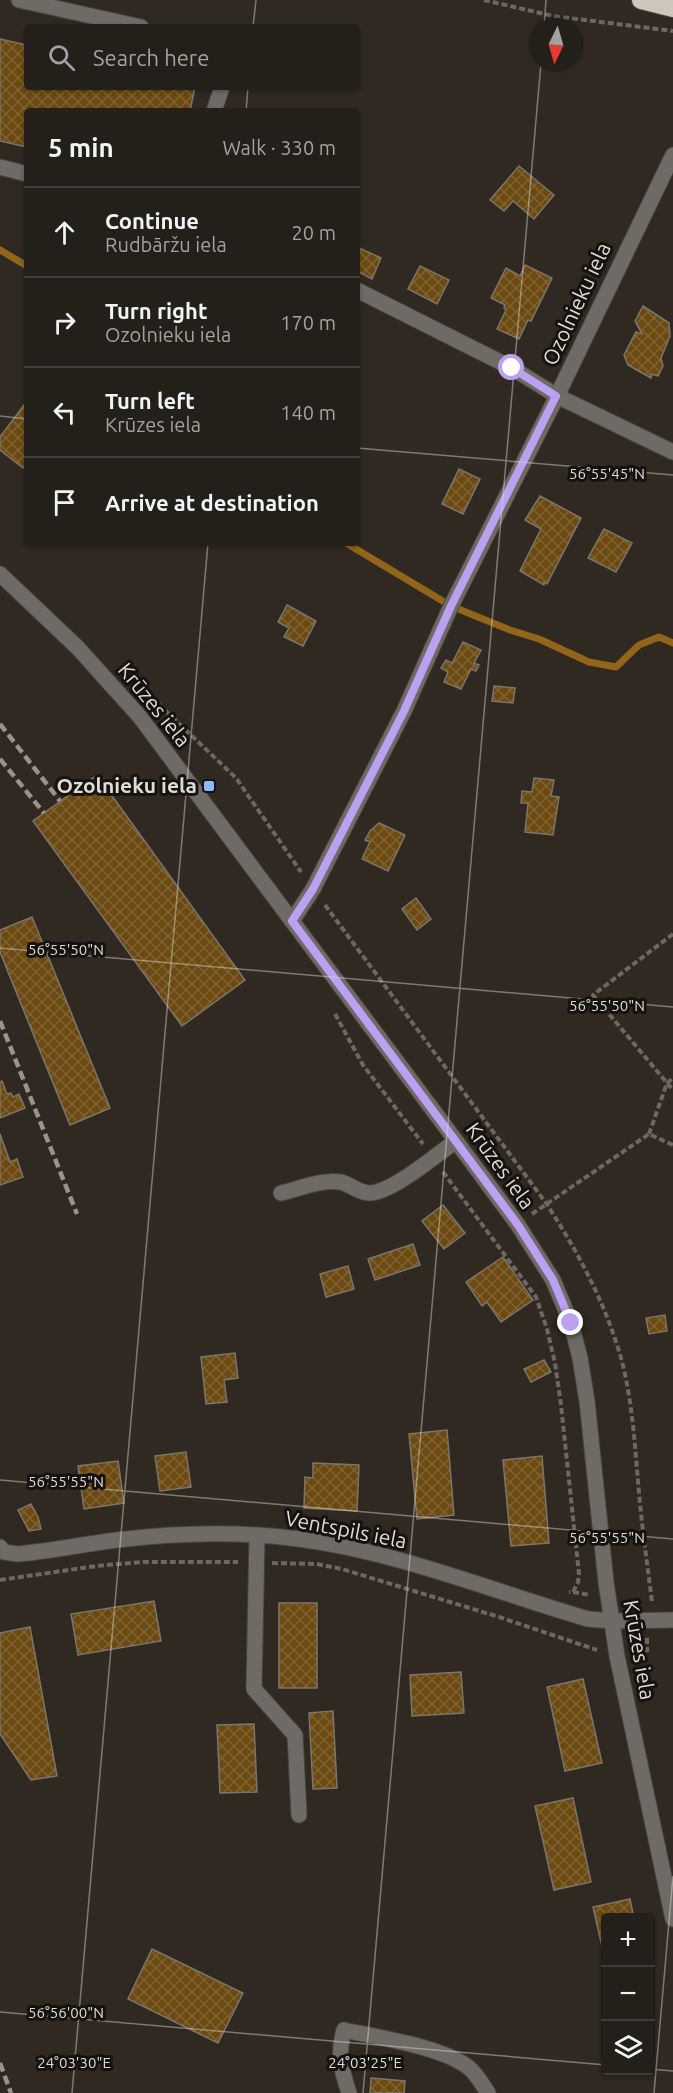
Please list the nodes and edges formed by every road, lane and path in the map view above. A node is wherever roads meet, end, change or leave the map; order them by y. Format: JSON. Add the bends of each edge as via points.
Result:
{"nodes":[{"id":1,"x":18,"y":0,"type":"edge"},
{"id":2,"x":484,"y":0,"type":"edge"},
{"id":3,"x":641,"y":0,"type":"edge"},
{"id":4,"x":656,"y":0,"type":"edge"},
{"id":5,"x":673,"y":1,"type":"edge"},
{"id":6,"x":73,"y":5,"type":"edge"},
{"id":7,"x":673,"y":8,"type":"edge"},
{"id":8,"x":132,"y":24,"type":"edge"},
{"id":9,"x":673,"y":31,"type":"edge"},
{"id":10,"x":221,"y":90,"type":"edge"},
{"id":11,"x":215,"y":108,"type":"edge"},
{"id":12,"x":673,"y":155,"type":"edge"},
{"id":13,"x":0,"y":167,"type":"edge"},
{"id":14,"x":24,"y":173,"type":"edge"},
{"id":15,"x":360,"y":292,"type":"edge"},
{"id":16,"x":556,"y":396,"type":"junction"},
{"id":17,"x":673,"y":452,"type":"edge"},
{"id":18,"x":0,"y":574,"type":"edge"},
{"id":19,"x":292,"y":921,"type":"junction"},
{"id":20,"x":673,"y":934,"type":"edge"},
{"id":21,"x":333,"y":1009,"type":"dead end"},
{"id":22,"x":673,"y":1078,"type":"edge"},
{"id":23,"x":667,"y":1083,"type":"junction"},
{"id":24,"x":673,"y":1090,"type":"edge"},
{"id":25,"x":650,"y":1134,"type":"junction"},
{"id":26,"x":456,"y":1141,"type":"junction"},
{"id":27,"x":673,"y":1145,"type":"edge"},
{"id":28,"x":432,"y":1157,"type":"junction"},
{"id":29,"x":281,"y":1193,"type":"dead end"},
{"id":30,"x":518,"y":1225,"type":"junction"},
{"id":31,"x":256,"y":1536,"type":"junction"},
{"id":32,"x":2,"y":1549,"type":"edge"},
{"id":33,"x":255,"y":1562,"type":"junction"},
{"id":34,"x":0,"y":1580,"type":"edge"},
{"id":35,"x":565,"y":1591,"type":"dead end"},
{"id":36,"x":673,"y":1620,"type":"edge"},
{"id":37,"x":612,"y":1621,"type":"junction"},
{"id":38,"x":617,"y":1656,"type":"junction"},
{"id":39,"x":299,"y":1815,"type":"dead end"},
{"id":40,"x":673,"y":1919,"type":"edge"},
{"id":41,"x":349,"y":2093,"type":"edge"},
{"id":42,"x":488,"y":2093,"type":"edge"}],
"edges":[{"from":1,"to":6,"type":"street"},
{"from":2,"to":9,"type":"path","via":[[553,16]]},
{"from":3,"to":7,"type":"highway"},
{"from":4,"to":5,"type":"highway"},
{"from":6,"to":8,"type":"street"},
{"from":10,"to":11,"type":"street"},
{"from":12,"to":16,"type":"street","name":"Ozolnieku iela"},
{"from":13,"to":14,"type":"street"},
{"from":15,"to":16,"type":"street","via":[[512,368]]},
{"from":16,"to":17,"type":"street"},
{"from":16,"to":19,"type":"street","name":"Ozolnieku iela","via":[[451,606],[404,711],[313,889]]},
{"from":18,"to":19,"type":"street","name":"Krūzes iela","via":[[78,648],[140,717]]},
{"from":19,"to":26,"type":"street","name":"Krūzes iela"},
{"from":20,"to":23,"type":"path","via":[[593,995]]},
{"from":21,"to":28,"type":"path","via":[[363,1065]]},
{"from":22,"to":23,"type":"path"},
{"from":23,"to":24,"type":"path"},
{"from":23,"to":25,"type":"path"},
{"from":25,"to":27,"type":"path"},
{"from":25,"to":30,"type":"path"},
{"from":26,"to":28,"type":"street"},
{"from":26,"to":30,"type":"street","name":"Krūzes iela"},
{"from":28,"to":29,"type":"street","via":[[383,1190],[370,1193],[356,1191],[341,1182],[326,1182]]},
{"from":28,"to":35,"type":"path","via":[[536,1297],[547,1329],[561,1405],[579,1574],[573,1592]]},
{"from":30,"to":37,"type":"street","name":"Krūzes iela","via":[[553,1280],[580,1358]]},
{"from":31,"to":32,"type":"street","name":"Ventspils iela","via":[[156,1536],[18,1554]]},
{"from":31,"to":33,"type":"street"},
{"from":31,"to":37,"type":"street","name":"Ventspils iela","via":[[328,1544],[403,1561],[578,1616]]},
{"from":33,"to":34,"type":"path","via":[[143,1562]]},
{"from":33,"to":38,"type":"path","via":[[318,1564],[342,1569]]},
{"from":33,"to":39,"type":"street","via":[[254,1689],[295,1735]]},
{"from":36,"to":37,"type":"street","name":"Ventspils iela"},
{"from":37,"to":38,"type":"street","name":"Krūzes iela"},
{"from":38,"to":40,"type":"street","name":"Krūzes iela"},
{"from":41,"to":42,"type":"street","via":[[339,2064],[344,2030],[450,2057],[470,2068]]}]}
